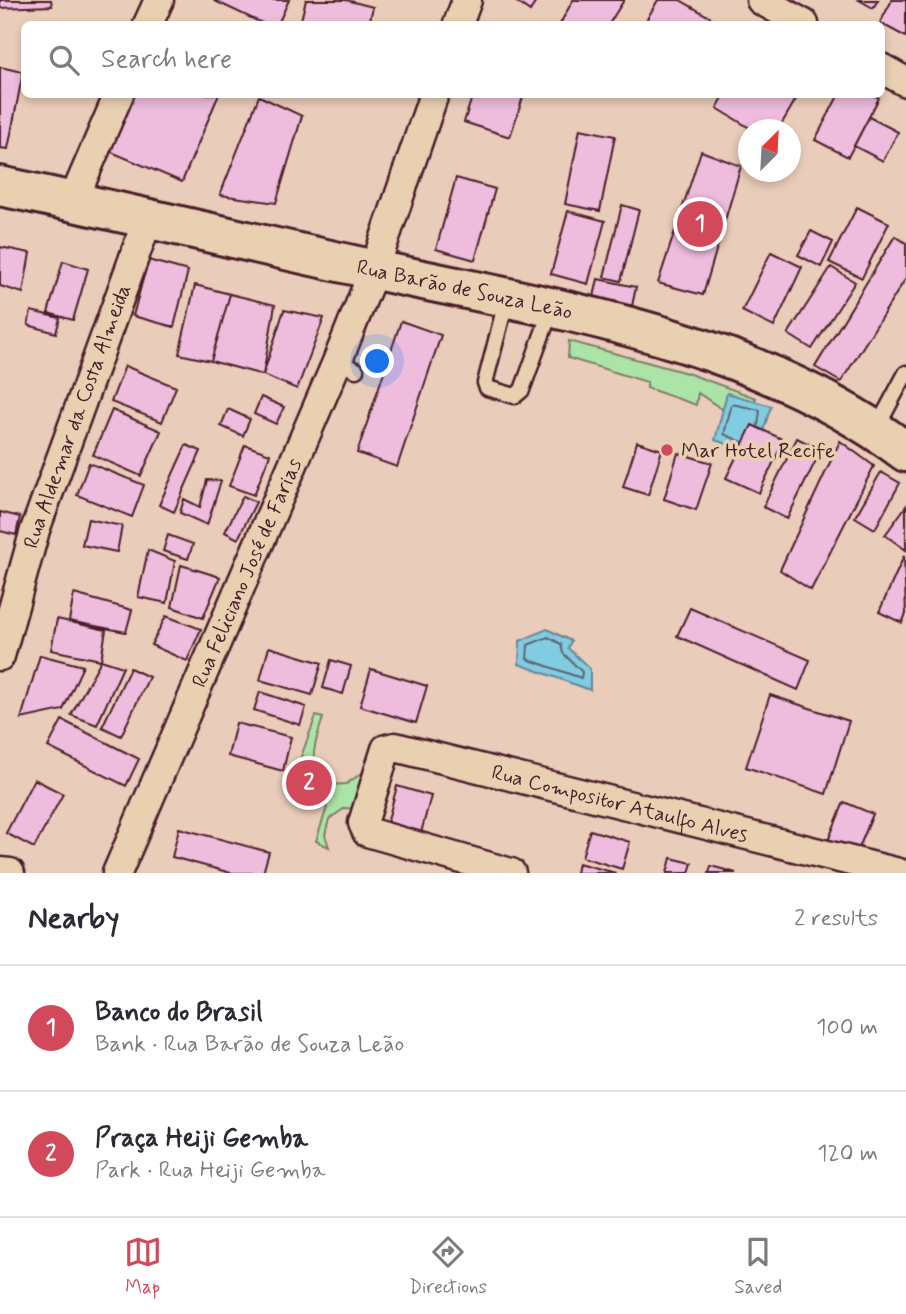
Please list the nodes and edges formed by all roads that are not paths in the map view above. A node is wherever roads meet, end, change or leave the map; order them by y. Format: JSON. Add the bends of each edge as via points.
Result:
{"nodes":[{"id":1,"x":159,"y":0,"type":"edge"},
{"id":2,"x":467,"y":0,"type":"edge"},
{"id":3,"x":761,"y":0,"type":"edge"},
{"id":4,"x":149,"y":21,"type":"edge"},
{"id":5,"x":459,"y":21,"type":"edge"},
{"id":6,"x":799,"y":21,"type":"edge"},
{"id":7,"x":885,"y":70,"type":"edge"},
{"id":8,"x":906,"y":82,"type":"edge"},
{"id":9,"x":117,"y":98,"type":"edge"},
{"id":10,"x":433,"y":98,"type":"edge"},
{"id":11,"x":0,"y":186,"type":"edge"},
{"id":12,"x":73,"y":201,"type":"junction"},
{"id":13,"x":148,"y":219,"type":"junction"},
{"id":14,"x":374,"y":270,"type":"junction"},
{"id":15,"x":507,"y":298,"type":"junction"},
{"id":16,"x":551,"y":309,"type":"junction"},
{"id":17,"x":906,"y":373,"type":"edge"},
{"id":18,"x":882,"y":418,"type":"dead end"},
{"id":19,"x":906,"y":452,"type":"edge"},
{"id":20,"x":0,"y":656,"type":"edge"},
{"id":21,"x":0,"y":872,"type":"edge"},
{"id":22,"x":10,"y":873,"type":"edge"},
{"id":23,"x":117,"y":873,"type":"edge"},
{"id":24,"x":511,"y":873,"type":"edge"},
{"id":25,"x":899,"y":873,"type":"edge"}],
"edges":[{"from":1,"to":4,"type":"street"},
{"from":2,"to":5,"type":"street"},
{"from":3,"to":6,"type":"street"},
{"from":7,"to":8,"type":"street"},
{"from":9,"to":12,"type":"street"},
{"from":10,"to":14,"type":"street","name":"Rua Feliciano José de Farias"},
{"from":11,"to":12,"type":"main road","name":"Rua Barão de Souza Leão"},
{"from":12,"to":13,"type":"main road","name":"Rua Barão de Souza Leão"},
{"from":13,"to":14,"type":"main road","name":"Rua Barão de Souza Leão"},
{"from":13,"to":20,"type":"street","name":"Rua Aldemar da Costa Almeida","via":[[35,530]]},
{"from":14,"to":15,"type":"main road","name":"Rua Barão de Souza Leão","via":[[460,298]]},
{"from":14,"to":23,"type":"street","name":"Rua Feliciano José de Farias","via":[[346,366]]},
{"from":15,"to":16,"type":"main road","name":"Rua Barão de Souza Leão"},
{"from":15,"to":16,"type":"lane","via":[[485,383],[515,396],[522,390]]},
{"from":16,"to":19,"type":"main road","name":"Rua Barão de Souza Leão","via":[[700,348],[748,366],[856,418]]},
{"from":17,"to":18,"type":"lane"},
{"from":21,"to":22,"type":"street"},
{"from":24,"to":25,"type":"street","name":"Rua Compositor Ataulfo Alves","via":[[367,832],[363,823],[383,752],[396,747]]}]}
